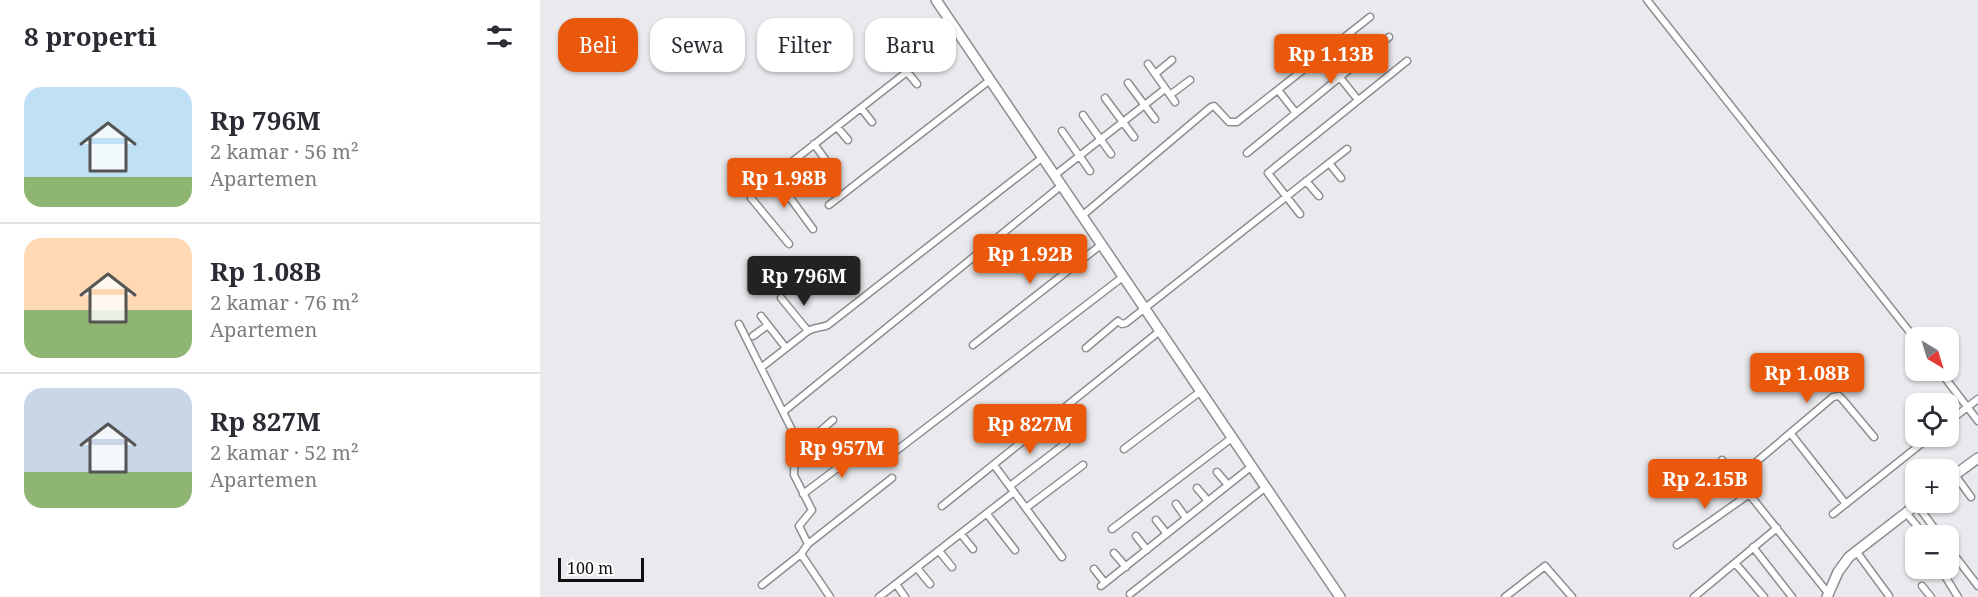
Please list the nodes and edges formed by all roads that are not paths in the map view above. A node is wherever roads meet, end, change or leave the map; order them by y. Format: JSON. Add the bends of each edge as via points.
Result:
{"nodes":[{"id":1,"x":936,"y":0,"type":"edge"},
{"id":2,"x":1647,"y":0,"type":"edge"},
{"id":3,"x":1370,"y":17,"type":"dead end"},
{"id":4,"x":958,"y":32,"type":"joint"},
{"id":5,"x":1389,"y":37,"type":"dead end"},
{"id":6,"x":1322,"y":55,"type":"junction"},
{"id":7,"x":1172,"y":60,"type":"dead end"},
{"id":8,"x":1407,"y":61,"type":"dead end"},
{"id":9,"x":1148,"y":64,"type":"dead end"},
{"id":10,"x":907,"y":72,"type":"joint"},
{"id":11,"x":1155,"y":74,"type":"junction"},
{"id":12,"x":1340,"y":77,"type":"junction"},
{"id":13,"x":990,"y":80,"type":"junction"},
{"id":14,"x":1190,"y":80,"type":"dead end"},
{"id":15,"x":1128,"y":83,"type":"dead end"},
{"id":16,"x":917,"y":84,"type":"dead end"},
{"id":17,"x":1278,"y":90,"type":"junction"},
{"id":18,"x":1168,"y":92,"type":"junction"},
{"id":19,"x":1105,"y":98,"type":"dead end"},
{"id":20,"x":1358,"y":100,"type":"junction"},
{"id":21,"x":1175,"y":102,"type":"dead end"},
{"id":22,"x":1144,"y":105,"type":"junction"},
{"id":23,"x":861,"y":108,"type":"junction"},
{"id":24,"x":1296,"y":113,"type":"junction"},
{"id":25,"x":1083,"y":115,"type":"dead end"},
{"id":26,"x":1155,"y":120,"type":"dead end"},
{"id":27,"x":872,"y":122,"type":"dead end"},
{"id":28,"x":1123,"y":122,"type":"junction"},
{"id":29,"x":837,"y":127,"type":"junction"},
{"id":30,"x":1062,"y":130,"type":"dead end"},
{"id":31,"x":1134,"y":137,"type":"dead end"},
{"id":32,"x":848,"y":140,"type":"dead end"},
{"id":33,"x":1100,"y":140,"type":"junction"},
{"id":34,"x":814,"y":144,"type":"junction"},
{"id":35,"x":1347,"y":148,"type":"dead end"},
{"id":36,"x":1247,"y":153,"type":"dead end"},
{"id":37,"x":1111,"y":154,"type":"dead end"},
{"id":38,"x":1080,"y":156,"type":"junction"},
{"id":39,"x":1043,"y":157,"type":"junction"},
{"id":40,"x":825,"y":159,"type":"dead end"},
{"id":41,"x":793,"y":161,"type":"junction"},
{"id":42,"x":1329,"y":163,"type":"junction"},
{"id":43,"x":1090,"y":171,"type":"dead end"},
{"id":44,"x":804,"y":175,"type":"dead end"},
{"id":45,"x":1055,"y":175,"type":"junction"},
{"id":46,"x":774,"y":176,"type":"junction"},
{"id":47,"x":1341,"y":178,"type":"dead end"},
{"id":48,"x":1306,"y":181,"type":"junction"},
{"id":49,"x":1062,"y":185,"type":"junction"},
{"id":50,"x":1319,"y":196,"type":"dead end"},
{"id":51,"x":1286,"y":197,"type":"junction"},
{"id":52,"x":829,"y":205,"type":"dead end"},
{"id":53,"x":1300,"y":214,"type":"dead end"},
{"id":54,"x":1083,"y":215,"type":"junction"},
{"id":55,"x":813,"y":229,"type":"dead end"},
{"id":56,"x":789,"y":244,"type":"dead end"},
{"id":57,"x":1102,"y":244,"type":"junction"},
{"id":58,"x":1124,"y":276,"type":"junction"},
{"id":59,"x":781,"y":298,"type":"dead end"},
{"id":60,"x":1146,"y":308,"type":"junction"},
{"id":61,"x":761,"y":316,"type":"dead end"},
{"id":62,"x":739,"y":324,"type":"dead end"},
{"id":63,"x":768,"y":325,"type":"junction"},
{"id":64,"x":1906,"y":327,"type":"edge"},
{"id":65,"x":1161,"y":330,"type":"junction"},
{"id":66,"x":808,"y":331,"type":"junction"},
{"id":67,"x":753,"y":336,"type":"dead end"},
{"id":68,"x":973,"y":345,"type":"dead end"},
{"id":69,"x":786,"y":348,"type":"junction"},
{"id":70,"x":1086,"y":348,"type":"dead end"},
{"id":71,"x":762,"y":367,"type":"junction"},
{"id":72,"x":1948,"y":381,"type":"edge"},
{"id":73,"x":1201,"y":391,"type":"junction"},
{"id":74,"x":1978,"y":399,"type":"edge"},
{"id":75,"x":1968,"y":407,"type":"junction"},
{"id":76,"x":783,"y":412,"type":"junction"},
{"id":77,"x":1959,"y":414,"type":"edge"},
{"id":78,"x":833,"y":420,"type":"dead end"},
{"id":79,"x":1978,"y":421,"type":"edge"},
{"id":80,"x":1791,"y":434,"type":"junction"},
{"id":81,"x":1233,"y":437,"type":"junction"},
{"id":82,"x":1874,"y":437,"type":"dead end"},
{"id":83,"x":1066,"y":443,"type":"dead end"},
{"id":84,"x":795,"y":445,"type":"junction"},
{"id":85,"x":868,"y":445,"type":"dead end"},
{"id":86,"x":1917,"y":447,"type":"edge"},
{"id":87,"x":1124,"y":449,"type":"dead end"},
{"id":88,"x":888,"y":457,"type":"dead end"},
{"id":89,"x":1978,"y":458,"type":"edge"},
{"id":90,"x":1722,"y":460,"type":"dead end"},
{"id":91,"x":994,"y":465,"type":"junction"},
{"id":92,"x":1083,"y":465,"type":"dead end"},
{"id":93,"x":1252,"y":466,"type":"junction"},
{"id":94,"x":1217,"y":472,"type":"dead end"},
{"id":95,"x":1959,"y":473,"type":"edge"},
{"id":96,"x":892,"y":478,"type":"dead end"},
{"id":97,"x":1736,"y":478,"type":"junction"},
{"id":98,"x":1228,"y":485,"type":"junction"},
{"id":99,"x":1959,"y":485,"type":"edge"},
{"id":100,"x":1010,"y":486,"type":"junction"},
{"id":101,"x":1266,"y":487,"type":"junction"},
{"id":102,"x":1197,"y":488,"type":"dead end"},
{"id":103,"x":1014,"y":492,"type":"junction"},
{"id":104,"x":803,"y":494,"type":"junction"},
{"id":105,"x":1748,"y":495,"type":"junction"},
{"id":106,"x":1971,"y":497,"type":"dead end"},
{"id":107,"x":1208,"y":501,"type":"junction"},
{"id":108,"x":1176,"y":504,"type":"dead end"},
{"id":109,"x":1846,"y":504,"type":"junction"},
{"id":110,"x":942,"y":506,"type":"dead end"},
{"id":111,"x":1026,"y":508,"type":"junction"},
{"id":112,"x":1906,"y":513,"type":"joint"},
{"id":113,"x":987,"y":514,"type":"junction"},
{"id":114,"x":1833,"y":514,"type":"dead end"},
{"id":115,"x":1186,"y":518,"type":"junction"},
{"id":116,"x":1156,"y":520,"type":"dead end"},
{"id":117,"x":1916,"y":525,"type":"edge"},
{"id":118,"x":1777,"y":528,"type":"junction"},
{"id":119,"x":1112,"y":529,"type":"dead end"},
{"id":120,"x":961,"y":534,"type":"junction"},
{"id":121,"x":1167,"y":534,"type":"junction"},
{"id":122,"x":1136,"y":536,"type":"dead end"},
{"id":123,"x":808,"y":544,"type":"junction"},
{"id":124,"x":1677,"y":545,"type":"dead end"},
{"id":125,"x":1753,"y":547,"type":"junction"},
{"id":126,"x":973,"y":549,"type":"dead end"},
{"id":127,"x":1016,"y":550,"type":"dead end"},
{"id":128,"x":1147,"y":550,"type":"junction"},
{"id":129,"x":939,"y":551,"type":"junction"},
{"id":130,"x":1856,"y":551,"type":"junction"},
{"id":131,"x":1114,"y":553,"type":"dead end"},
{"id":132,"x":801,"y":554,"type":"junction"},
{"id":133,"x":1062,"y":557,"type":"dead end"},
{"id":134,"x":1959,"y":561,"type":"edge"},
{"id":135,"x":1735,"y":563,"type":"junction"},
{"id":136,"x":917,"y":567,"type":"junction"},
{"id":137,"x":952,"y":567,"type":"dead end"},
{"id":138,"x":1126,"y":567,"type":"junction"},
{"id":139,"x":1094,"y":569,"type":"dead end"},
{"id":140,"x":1947,"y":579,"type":"edge"},
{"id":141,"x":896,"y":584,"type":"junction"},
{"id":142,"x":930,"y":584,"type":"dead end"},
{"id":143,"x":762,"y":585,"type":"dead end"},
{"id":144,"x":1922,"y":586,"type":"dead end"},
{"id":145,"x":1978,"y":586,"type":"edge"},
{"id":146,"x":1130,"y":594,"type":"dead end"},
{"id":147,"x":1828,"y":595,"type":"edge"},
{"id":148,"x":827,"y":596,"type":"edge"},
{"id":149,"x":1889,"y":596,"type":"edge"},
{"id":150,"x":879,"y":597,"type":"edge"},
{"id":151,"x":905,"y":597,"type":"edge"},
{"id":152,"x":1340,"y":597,"type":"edge"},
{"id":153,"x":1505,"y":597,"type":"edge"},
{"id":154,"x":1572,"y":597,"type":"edge"},
{"id":155,"x":1694,"y":597,"type":"edge"},
{"id":156,"x":1764,"y":597,"type":"edge"},
{"id":157,"x":1792,"y":597,"type":"edge"},
{"id":158,"x":1931,"y":597,"type":"edge"},
{"id":159,"x":1958,"y":597,"type":"edge"}],
"edges":[{"from":1,"to":4,"type":"street"},
{"from":2,"to":64,"type":"street"},
{"from":3,"to":6,"type":"street"},
{"from":4,"to":13,"type":"street"},
{"from":5,"to":12,"type":"street"},
{"from":6,"to":12,"type":"street"},
{"from":6,"to":17,"type":"street"},
{"from":7,"to":11,"type":"street"},
{"from":8,"to":20,"type":"street"},
{"from":9,"to":11,"type":"street"},
{"from":10,"to":16,"type":"street"},
{"from":10,"to":23,"type":"street"},
{"from":11,"to":18,"type":"street"},
{"from":12,"to":20,"type":"street"},
{"from":12,"to":24,"type":"street"},
{"from":13,"to":39,"type":"street"},
{"from":13,"to":52,"type":"street"},
{"from":14,"to":18,"type":"street"},
{"from":15,"to":22,"type":"street"},
{"from":17,"to":24,"type":"street"},
{"from":17,"to":54,"type":"street","via":[[1233,124],[1211,107]]},
{"from":18,"to":21,"type":"street"},
{"from":18,"to":22,"type":"street"},
{"from":19,"to":28,"type":"street"},
{"from":20,"to":51,"type":"street","via":[[1268,173]]},
{"from":22,"to":26,"type":"street"},
{"from":22,"to":28,"type":"street"},
{"from":23,"to":27,"type":"street"},
{"from":23,"to":29,"type":"street"},
{"from":24,"to":36,"type":"street"},
{"from":25,"to":33,"type":"street"},
{"from":28,"to":31,"type":"street"},
{"from":28,"to":33,"type":"street"},
{"from":29,"to":32,"type":"street"},
{"from":29,"to":34,"type":"street"},
{"from":30,"to":38,"type":"street"},
{"from":33,"to":37,"type":"street"},
{"from":33,"to":38,"type":"street"},
{"from":34,"to":40,"type":"street"},
{"from":34,"to":41,"type":"street"},
{"from":35,"to":42,"type":"street"},
{"from":38,"to":43,"type":"street"},
{"from":38,"to":45,"type":"street"},
{"from":39,"to":45,"type":"street"},
{"from":39,"to":66,"type":"street","via":[[828,325]]},
{"from":41,"to":44,"type":"street"},
{"from":41,"to":46,"type":"street"},
{"from":42,"to":47,"type":"street"},
{"from":42,"to":48,"type":"street"},
{"from":45,"to":49,"type":"street"},
{"from":46,"to":55,"type":"street"},
{"from":46,"to":56,"type":"street","via":[[750,197]]},
{"from":48,"to":50,"type":"street"},
{"from":48,"to":51,"type":"street"},
{"from":49,"to":54,"type":"street"},
{"from":49,"to":76,"type":"street"},
{"from":51,"to":53,"type":"street"},
{"from":51,"to":60,"type":"street"},
{"from":54,"to":57,"type":"street"},
{"from":57,"to":58,"type":"street"},
{"from":57,"to":68,"type":"street"},
{"from":58,"to":60,"type":"street"},
{"from":58,"to":88,"type":"street"},
{"from":59,"to":66,"type":"street"},
{"from":60,"to":65,"type":"street"},
{"from":60,"to":70,"type":"street","via":[[1126,323],[1118,321]]},
{"from":61,"to":63,"type":"street"},
{"from":62,"to":71,"type":"street"},
{"from":63,"to":67,"type":"street"},
{"from":63,"to":69,"type":"street"},
{"from":65,"to":73,"type":"street"},
{"from":65,"to":91,"type":"street"},
{"from":66,"to":69,"type":"street"},
{"from":69,"to":71,"type":"street"},
{"from":71,"to":76,"type":"street"},
{"from":72,"to":75,"type":"street"},
{"from":73,"to":81,"type":"street"},
{"from":73,"to":87,"type":"street"},
{"from":74,"to":75,"type":"street"},
{"from":75,"to":77,"type":"street"},
{"from":75,"to":79,"type":"street"},
{"from":76,"to":84,"type":"street"},
{"from":78,"to":84,"type":"street","via":[[813,438]]},
{"from":80,"to":82,"type":"street","via":[[1837,396]]},
{"from":80,"to":97,"type":"street"},
{"from":80,"to":109,"type":"street"},
{"from":81,"to":93,"type":"street"},
{"from":81,"to":119,"type":"street"},
{"from":83,"to":100,"type":"street"},
{"from":84,"to":104,"type":"street","via":[[794,475]]},
{"from":85,"to":104,"type":"street"},
{"from":86,"to":109,"type":"street"},
{"from":89,"to":95,"type":"street"},
{"from":90,"to":97,"type":"street"},
{"from":91,"to":100,"type":"street"},
{"from":91,"to":110,"type":"street"},
{"from":92,"to":111,"type":"street"},
{"from":93,"to":98,"type":"street"},
{"from":93,"to":101,"type":"street"},
{"from":94,"to":98,"type":"street"},
{"from":96,"to":123,"type":"street"},
{"from":97,"to":105,"type":"street"},
{"from":98,"to":107,"type":"street"},
{"from":99,"to":106,"type":"street"},
{"from":100,"to":103,"type":"street"},
{"from":101,"to":146,"type":"street"},
{"from":101,"to":152,"type":"street"},
{"from":102,"to":107,"type":"street"},
{"from":103,"to":111,"type":"street"},
{"from":103,"to":113,"type":"street"},
{"from":104,"to":123,"type":"street","via":[[812,510],[799,526]]},
{"from":105,"to":118,"type":"street"},
{"from":105,"to":124,"type":"street"},
{"from":107,"to":115,"type":"street"},
{"from":108,"to":115,"type":"street"},
{"from":109,"to":114,"type":"street"},
{"from":111,"to":133,"type":"street"},
{"from":112,"to":117,"type":"street"},
{"from":112,"to":130,"type":"street"},
{"from":113,"to":120,"type":"street"},
{"from":113,"to":127,"type":"street"},
{"from":115,"to":121,"type":"street"},
{"from":116,"to":121,"type":"street"},
{"from":118,"to":125,"type":"street"},
{"from":118,"to":147,"type":"street"},
{"from":120,"to":126,"type":"street"},
{"from":120,"to":129,"type":"street"},
{"from":121,"to":128,"type":"street"},
{"from":122,"to":128,"type":"street"},
{"from":123,"to":132,"type":"street"},
{"from":125,"to":135,"type":"street"},
{"from":125,"to":157,"type":"street"},
{"from":128,"to":138,"type":"street"},
{"from":129,"to":136,"type":"street"},
{"from":129,"to":137,"type":"street"},
{"from":130,"to":147,"type":"street","via":[[1843,564]]},
{"from":130,"to":149,"type":"street"},
{"from":131,"to":138,"type":"street"},
{"from":132,"to":143,"type":"street"},
{"from":132,"to":148,"type":"street"},
{"from":134,"to":145,"type":"street"},
{"from":135,"to":155,"type":"street"},
{"from":135,"to":156,"type":"street"},
{"from":136,"to":141,"type":"street"},
{"from":136,"to":142,"type":"street"},
{"from":138,"to":139,"type":"street","via":[[1103,585]]},
{"from":140,"to":159,"type":"street"},
{"from":141,"to":150,"type":"street"},
{"from":141,"to":151,"type":"street"},
{"from":144,"to":158,"type":"street"},
{"from":153,"to":154,"type":"street","via":[[1545,566]]}]}
